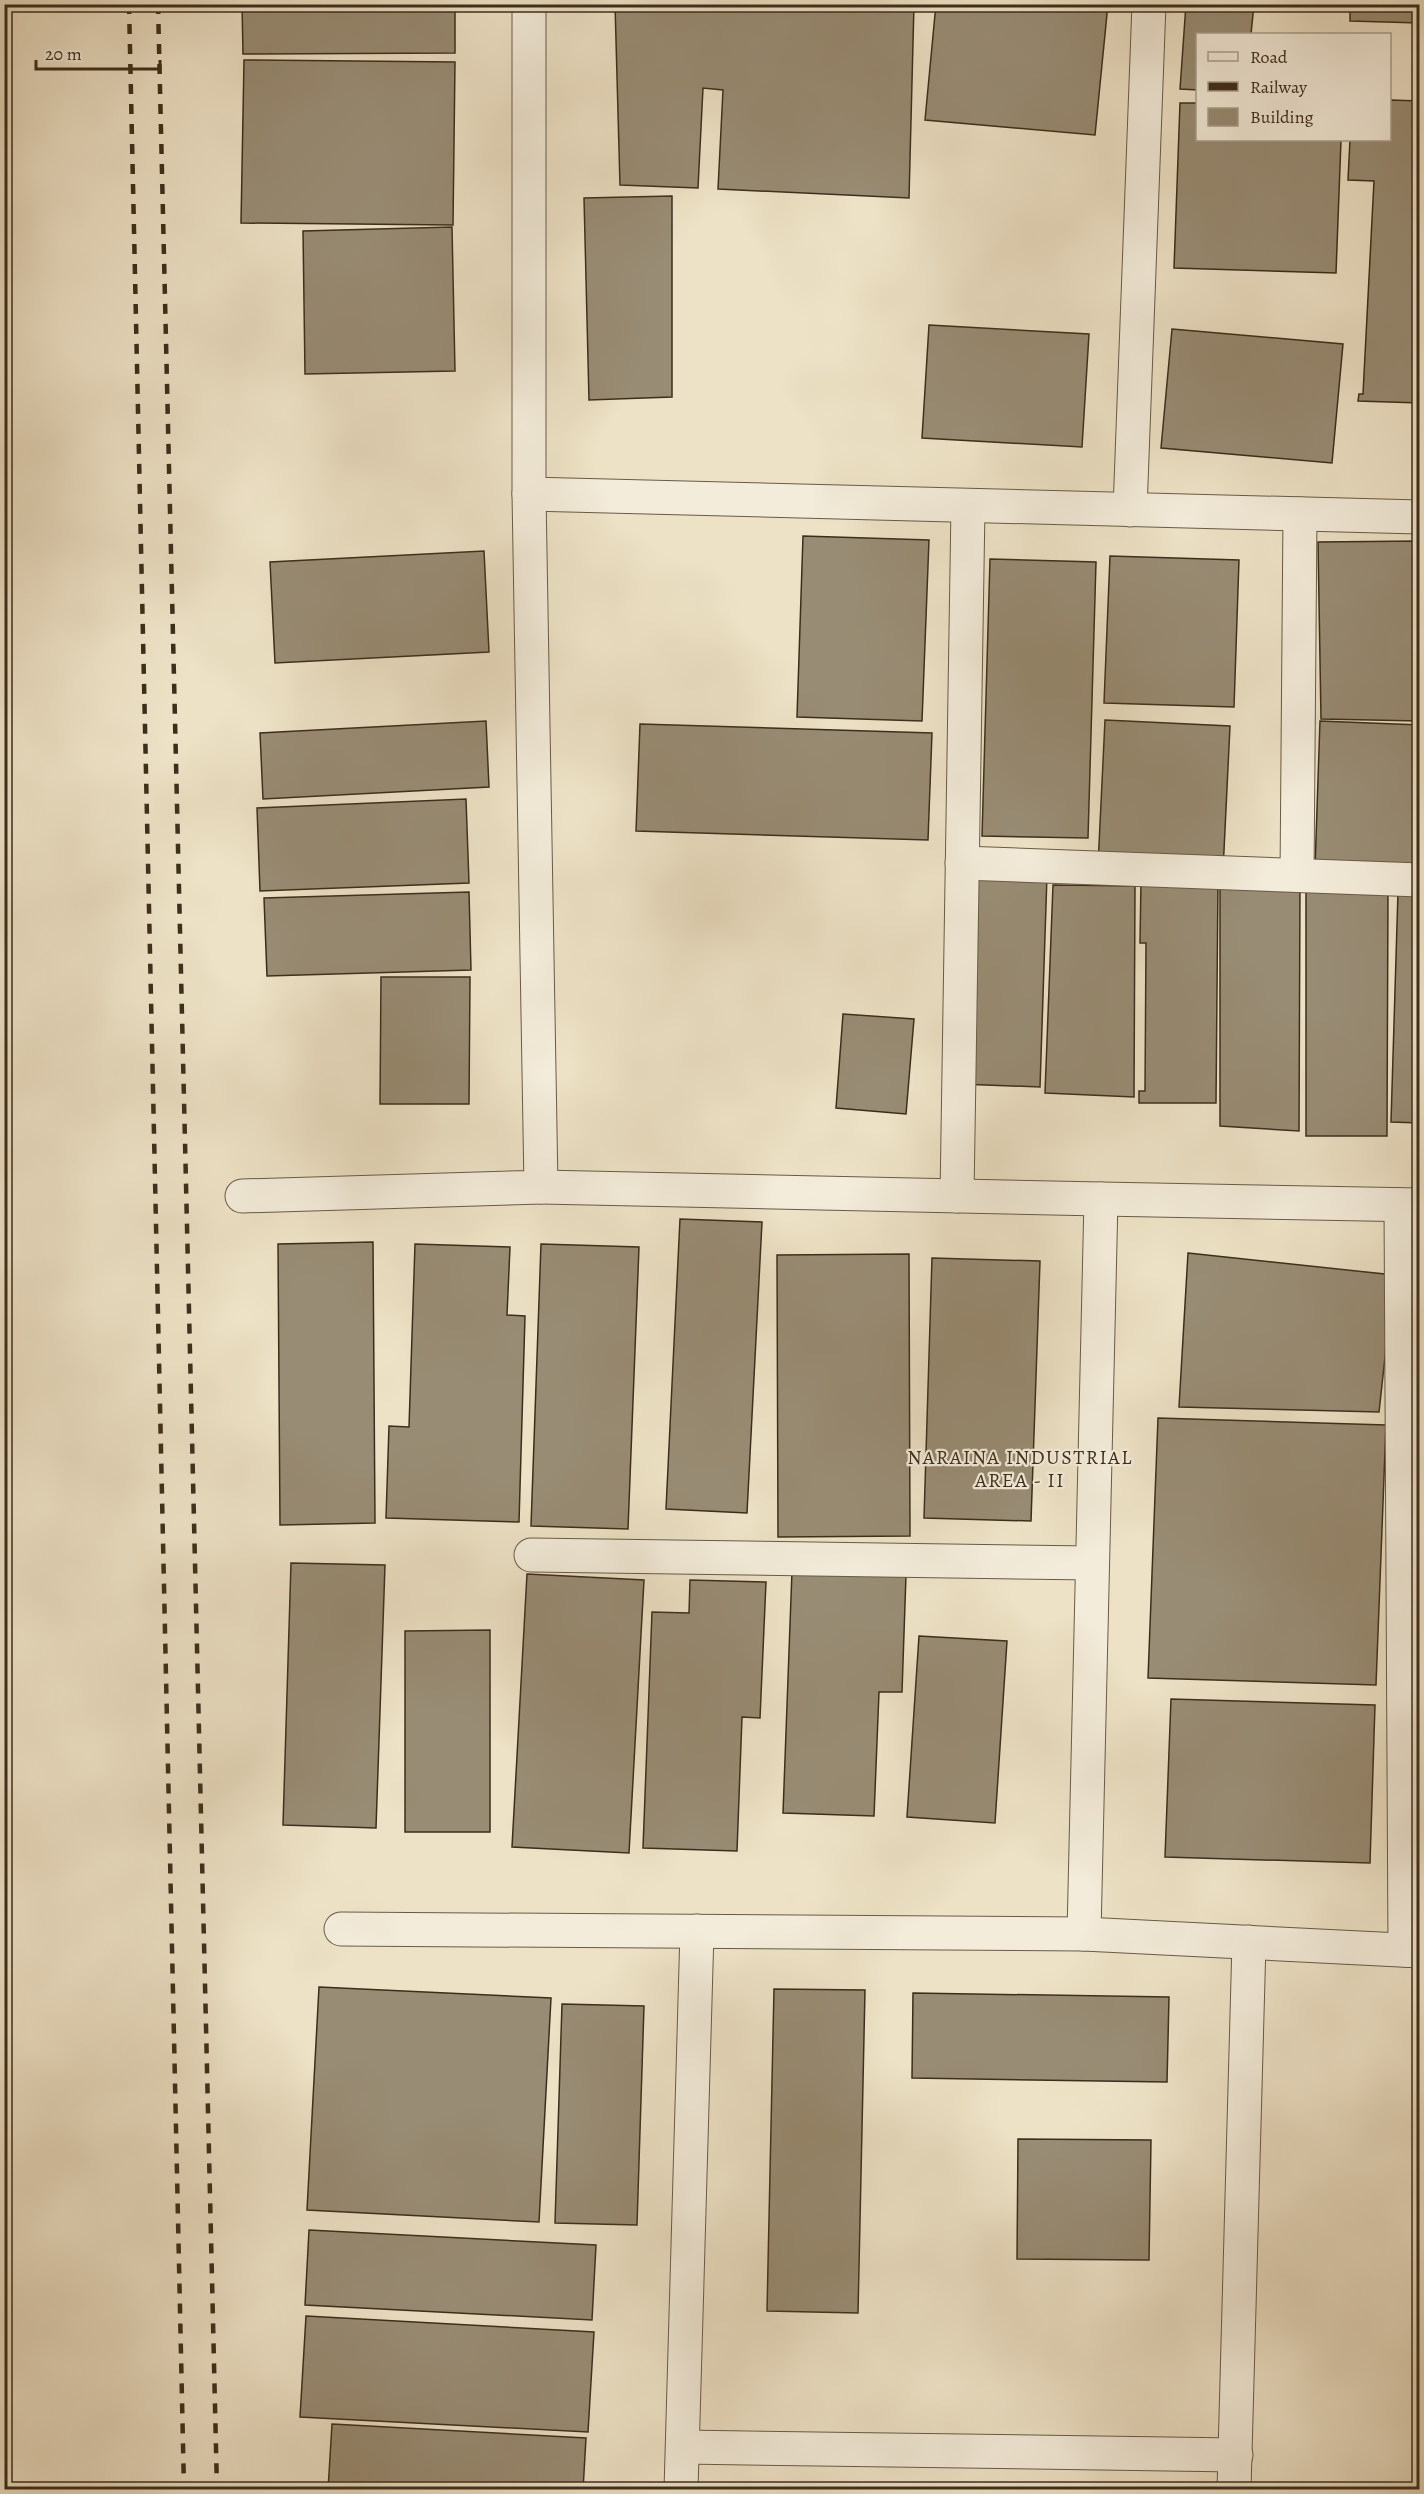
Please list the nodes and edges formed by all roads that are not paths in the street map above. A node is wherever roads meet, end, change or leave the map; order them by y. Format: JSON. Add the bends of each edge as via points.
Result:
{"nodes":[{"id":1,"x":530,"y":4,"type":"edge"},
{"id":2,"x":1149,"y":4,"type":"edge"},
{"id":3,"x":529,"y":494,"type":"junction"},
{"id":4,"x":968,"y":506,"type":"junction"},
{"id":5,"x":1130,"y":510,"type":"junction"},
{"id":6,"x":1300,"y":514,"type":"junction"},
{"id":7,"x":1419,"y":518,"type":"edge"},
{"id":8,"x":962,"y":863,"type":"junction"},
{"id":9,"x":1297,"y":875,"type":"junction"},
{"id":10,"x":1419,"y":880,"type":"edge"},
{"id":11,"x":541,"y":1187,"type":"junction"},
{"id":12,"x":242,"y":1196,"type":"dead end"},
{"id":13,"x":957,"y":1196,"type":"junction"},
{"id":14,"x":1101,"y":1198,"type":"junction"},
{"id":15,"x":1410,"y":1205,"type":"edge"},
{"id":16,"x":531,"y":1555,"type":"dead end"},
{"id":17,"x":1092,"y":1563,"type":"junction"},
{"id":18,"x":341,"y":1929,"type":"dead end"},
{"id":19,"x":697,"y":1931,"type":"junction"},
{"id":20,"x":1084,"y":1934,"type":"junction"},
{"id":21,"x":1249,"y":1942,"type":"junction"},
{"id":22,"x":1412,"y":1951,"type":"edge"},
{"id":23,"x":682,"y":2447,"type":"junction"},
{"id":24,"x":1236,"y":2455,"type":"junction"},
{"id":25,"x":681,"y":2490,"type":"edge"},
{"id":26,"x":1234,"y":2490,"type":"edge"}],
"edges":[{"from":1,"to":3,"type":"street"},
{"from":2,"to":5,"type":"street"},
{"from":3,"to":4,"type":"street"},
{"from":3,"to":11,"type":"street"},
{"from":4,"to":5,"type":"street"},
{"from":4,"to":8,"type":"street"},
{"from":5,"to":6,"type":"street"},
{"from":6,"to":7,"type":"street"},
{"from":6,"to":9,"type":"street"},
{"from":8,"to":9,"type":"street"},
{"from":8,"to":13,"type":"street"},
{"from":9,"to":10,"type":"street"},
{"from":11,"to":12,"type":"street"},
{"from":11,"to":13,"type":"street"},
{"from":13,"to":14,"type":"street"},
{"from":14,"to":15,"type":"street"},
{"from":14,"to":17,"type":"street"},
{"from":15,"to":22,"type":"street"},
{"from":16,"to":17,"type":"street"},
{"from":17,"to":20,"type":"street"},
{"from":18,"to":19,"type":"street"},
{"from":19,"to":20,"type":"street"},
{"from":19,"to":23,"type":"street"},
{"from":20,"to":21,"type":"street"},
{"from":21,"to":22,"type":"street"},
{"from":21,"to":24,"type":"street"},
{"from":23,"to":24,"type":"street"},
{"from":23,"to":25,"type":"street"},
{"from":24,"to":26,"type":"street"}]}
